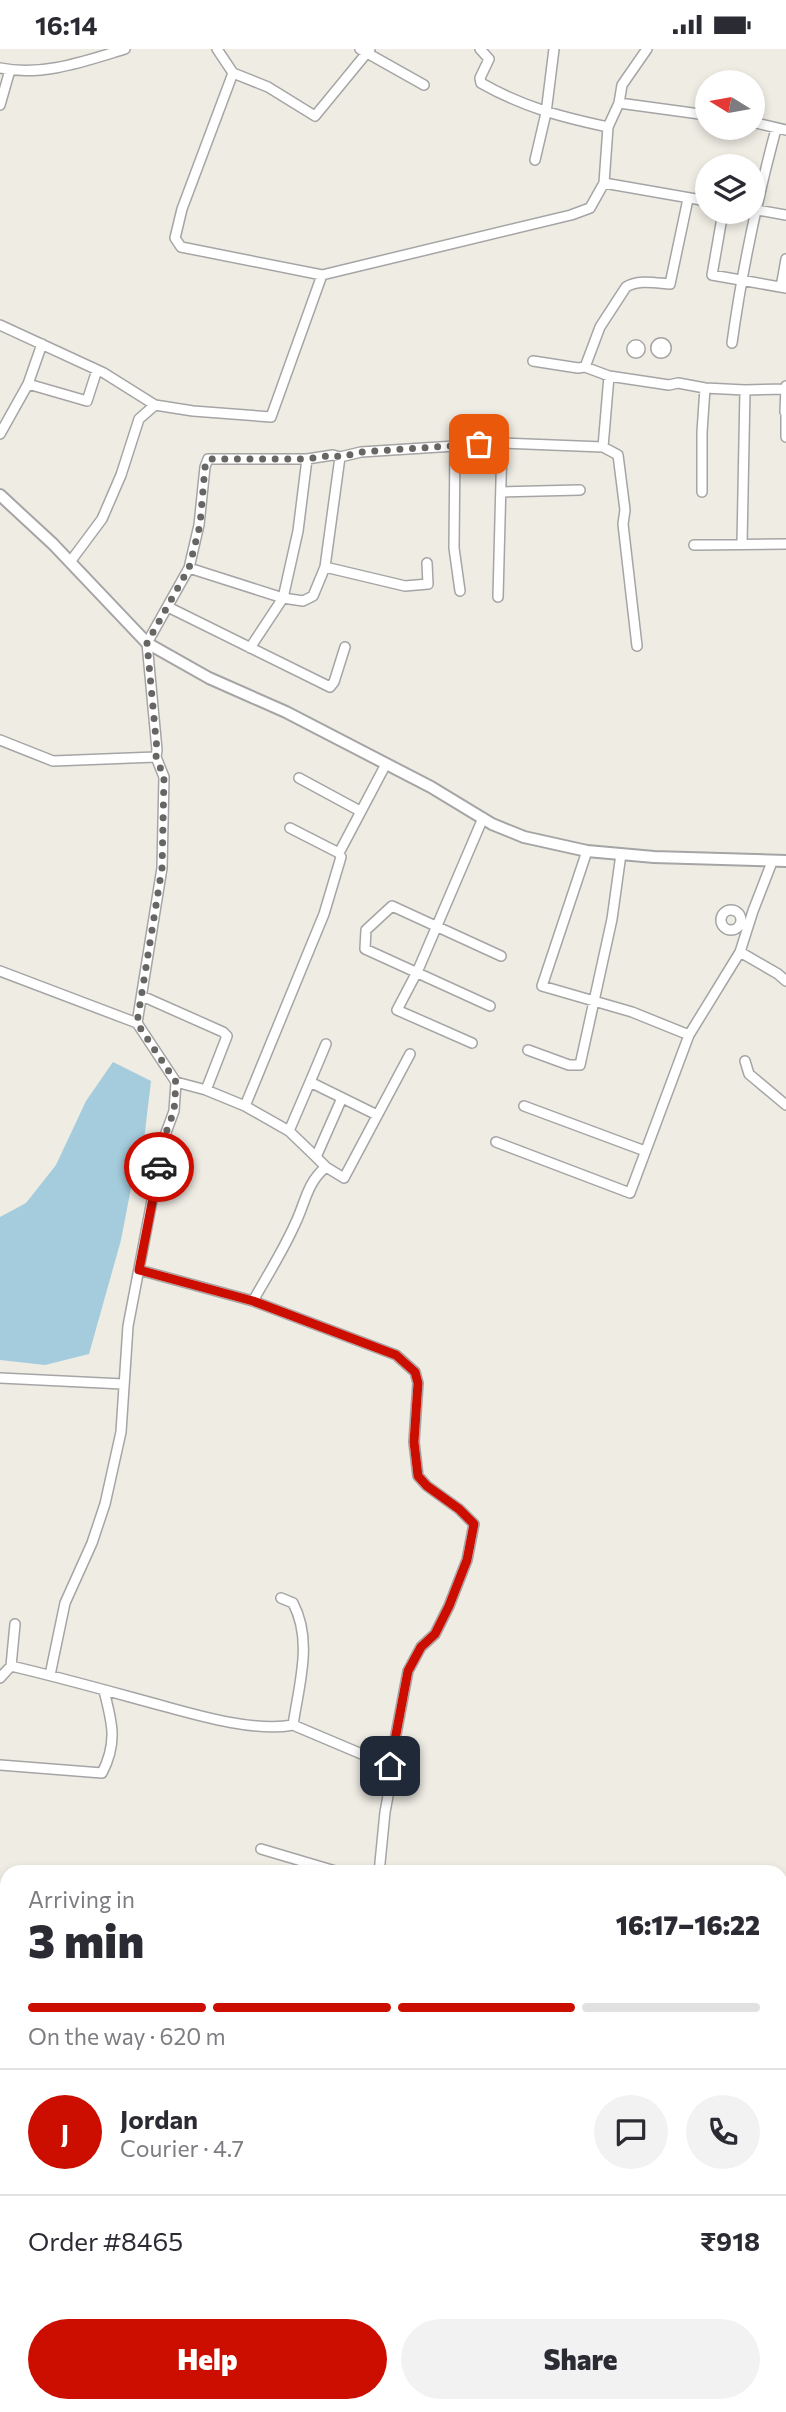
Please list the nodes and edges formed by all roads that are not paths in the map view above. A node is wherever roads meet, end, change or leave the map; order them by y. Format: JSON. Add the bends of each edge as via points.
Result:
{"nodes":[{"id":1,"x":125,"y":49,"type":"edge"},
{"id":2,"x":217,"y":49,"type":"edge"},
{"id":3,"x":480,"y":49,"type":"edge"},
{"id":4,"x":554,"y":49,"type":"edge"},
{"id":5,"x":647,"y":49,"type":"edge"},
{"id":6,"x":365,"y":50,"type":"edge"},
{"id":7,"x":5,"y":69,"type":"edge"},
{"id":8,"x":233,"y":73,"type":"junction"},
{"id":9,"x":424,"y":85,"type":"dead end"},
{"id":10,"x":618,"y":103,"type":"junction"},
{"id":11,"x":0,"y":105,"type":"edge"},
{"id":12,"x":546,"y":113,"type":"junction"},
{"id":13,"x":695,"y":113,"type":"edge"},
{"id":14,"x":608,"y":127,"type":"junction"},
{"id":15,"x":781,"y":129,"type":"edge"},
{"id":16,"x":536,"y":160,"type":"dead end"},
{"id":17,"x":765,"y":176,"type":"edge"},
{"id":18,"x":604,"y":184,"type":"junction"},
{"id":19,"x":688,"y":199,"type":"junction"},
{"id":20,"x":695,"y":200,"type":"edge"},
{"id":21,"x":765,"y":211,"type":"edge"},
{"id":22,"x":786,"y":215,"type":"edge"},
{"id":23,"x":721,"y":224,"type":"edge"},
{"id":24,"x":751,"y":224,"type":"edge"},
{"id":25,"x":786,"y":258,"type":"edge"},
{"id":26,"x":322,"y":275,"type":"junction"},
{"id":27,"x":741,"y":281,"type":"junction"},
{"id":28,"x":783,"y":287,"type":"edge"},
{"id":29,"x":0,"y":325,"type":"edge"},
{"id":30,"x":732,"y":343,"type":"dead end"},
{"id":31,"x":42,"y":344,"type":"junction"},
{"id":32,"x":533,"y":361,"type":"dead end"},
{"id":33,"x":585,"y":367,"type":"junction"},
{"id":34,"x":97,"y":370,"type":"junction"},
{"id":35,"x":609,"y":376,"type":"junction"},
{"id":36,"x":28,"y":384,"type":"junction"},
{"id":37,"x":786,"y":387,"type":"edge"},
{"id":38,"x":705,"y":388,"type":"junction"},
{"id":39,"x":745,"y":390,"type":"junction"},
{"id":40,"x":155,"y":405,"type":"junction"},
{"id":41,"x":786,"y":412,"type":"edge"},
{"id":42,"x":0,"y":434,"type":"edge"},
{"id":43,"x":786,"y":437,"type":"edge"},
{"id":44,"x":502,"y":443,"type":"junction"},
{"id":45,"x":455,"y":445,"type":"junction"},
{"id":46,"x":603,"y":447,"type":"junction"},
{"id":47,"x":340,"y":457,"type":"junction"},
{"id":48,"x":307,"y":459,"type":"junction"},
{"id":49,"x":580,"y":490,"type":"dead end"},
{"id":50,"x":501,"y":492,"type":"junction"},
{"id":51,"x":702,"y":492,"type":"dead end"},
{"id":52,"x":0,"y":495,"type":"edge"},
{"id":53,"x":742,"y":544,"type":"junction"},
{"id":54,"x":786,"y":544,"type":"edge"},
{"id":55,"x":695,"y":545,"type":"dead end"},
{"id":56,"x":70,"y":562,"type":"junction"},
{"id":57,"x":428,"y":563,"type":"dead end"},
{"id":58,"x":325,"y":566,"type":"junction"},
{"id":59,"x":189,"y":568,"type":"junction"},
{"id":60,"x":460,"y":591,"type":"dead end"},
{"id":61,"x":498,"y":597,"type":"dead end"},
{"id":62,"x":283,"y":598,"type":"junction"},
{"id":63,"x":167,"y":607,"type":"junction"},
{"id":64,"x":147,"y":643,"type":"junction"},
{"id":65,"x":637,"y":646,"type":"dead end"},
{"id":66,"x":345,"y":647,"type":"dead end"},
{"id":67,"x":250,"y":648,"type":"junction"},
{"id":68,"x":0,"y":740,"type":"edge"},
{"id":69,"x":156,"y":757,"type":"junction"},
{"id":70,"x":386,"y":764,"type":"junction"},
{"id":71,"x":299,"y":778,"type":"dead end"},
{"id":72,"x":360,"y":811,"type":"junction"},
{"id":73,"x":483,"y":818,"type":"junction"},
{"id":74,"x":290,"y":828,"type":"dead end"},
{"id":75,"x":587,"y":851,"type":"junction"},
{"id":76,"x":339,"y":853,"type":"junction"},
{"id":77,"x":621,"y":854,"type":"junction"},
{"id":78,"x":786,"y":861,"type":"edge"},
{"id":79,"x":772,"y":862,"type":"junction"},
{"id":80,"x":436,"y":926,"type":"junction"},
{"id":81,"x":740,"y":952,"type":"junction"},
{"id":82,"x":501,"y":956,"type":"dead end"},
{"id":83,"x":0,"y":971,"type":"edge"},
{"id":84,"x":416,"y":973,"type":"junction"},
{"id":85,"x":786,"y":981,"type":"edge"},
{"id":86,"x":142,"y":996,"type":"junction"},
{"id":87,"x":595,"y":1002,"type":"junction"},
{"id":88,"x":490,"y":1006,"type":"dead end"},
{"id":89,"x":137,"y":1023,"type":"junction"},
{"id":90,"x":689,"y":1035,"type":"junction"},
{"id":91,"x":326,"y":1044,"type":"dead end"},
{"id":92,"x":472,"y":1044,"type":"dead end"},
{"id":93,"x":528,"y":1050,"type":"dead end"},
{"id":94,"x":410,"y":1054,"type":"dead end"},
{"id":95,"x":745,"y":1061,"type":"dead end"},
{"id":96,"x":176,"y":1082,"type":"junction"},
{"id":97,"x":310,"y":1082,"type":"junction"},
{"id":98,"x":206,"y":1090,"type":"junction"},
{"id":99,"x":342,"y":1098,"type":"junction"},
{"id":100,"x":786,"y":1105,"type":"edge"},
{"id":101,"x":245,"y":1106,"type":"junction"},
{"id":102,"x":524,"y":1106,"type":"dead end"},
{"id":103,"x":377,"y":1115,"type":"junction"},
{"id":104,"x":289,"y":1131,"type":"junction"},
{"id":105,"x":496,"y":1142,"type":"dead end"},
{"id":106,"x":645,"y":1151,"type":"junction"},
{"id":107,"x":316,"y":1157,"type":"junction"},
{"id":108,"x":326,"y":1167,"type":"junction"},
{"id":109,"x":139,"y":1270,"type":"junction"},
{"id":110,"x":253,"y":1301,"type":"junction"},
{"id":111,"x":0,"y":1378,"type":"edge"},
{"id":112,"x":123,"y":1384,"type":"junction"},
{"id":113,"x":281,"y":1598,"type":"dead end"},
{"id":114,"x":15,"y":1624,"type":"dead end"},
{"id":115,"x":11,"y":1666,"type":"junction"},
{"id":116,"x":50,"y":1675,"type":"junction"},
{"id":117,"x":0,"y":1678,"type":"edge"},
{"id":118,"x":104,"y":1691,"type":"junction"},
{"id":119,"x":293,"y":1725,"type":"junction"},
{"id":120,"x":0,"y":1765,"type":"edge"},
{"id":121,"x":390,"y":1766,"type":"junction"},
{"id":122,"x":261,"y":1849,"type":"dead end"},
{"id":123,"x":315,"y":1865,"type":"edge"},
{"id":124,"x":380,"y":1865,"type":"edge"}],
"edges":[{"from":1,"to":7,"type":"street","via":[[60,68]]},
{"from":2,"to":8,"type":"street"},
{"from":3,"to":12,"type":"street","via":[[489,59],[481,83]]},
{"from":4,"to":12,"type":"street"},
{"from":5,"to":10,"type":"street","via":[[622,85]]},
{"from":6,"to":8,"type":"street","via":[[315,116],[268,87]]},
{"from":6,"to":9,"type":"street"},
{"from":7,"to":11,"type":"street"},
{"from":8,"to":26,"type":"street","via":[[175,238],[181,247]]},
{"from":10,"to":13,"type":"street"},
{"from":10,"to":14,"type":"street"},
{"from":12,"to":14,"type":"street"},
{"from":12,"to":16,"type":"street"},
{"from":14,"to":18,"type":"street"},
{"from":15,"to":17,"type":"street"},
{"from":18,"to":19,"type":"street"},
{"from":18,"to":26,"type":"street","via":[[590,208],[571,215]]},
{"from":19,"to":20,"type":"street"},
{"from":19,"to":33,"type":"street","via":[[670,284],[632,283],[626,287],[600,327]]},
{"from":21,"to":22,"type":"street"},
{"from":23,"to":27,"type":"street","via":[[712,275]]},
{"from":24,"to":27,"type":"street"},
{"from":25,"to":28,"type":"street"},
{"from":26,"to":40,"type":"street","via":[[271,417]]},
{"from":27,"to":28,"type":"street"},
{"from":27,"to":30,"type":"street"},
{"from":29,"to":31,"type":"street"},
{"from":31,"to":34,"type":"street"},
{"from":31,"to":36,"type":"street"},
{"from":32,"to":33,"type":"street"},
{"from":33,"to":35,"type":"street"},
{"from":34,"to":36,"type":"street","via":[[87,401]]},
{"from":34,"to":40,"type":"street"},
{"from":35,"to":38,"type":"street"},
{"from":35,"to":46,"type":"street"},
{"from":36,"to":42,"type":"street"},
{"from":37,"to":39,"type":"street"},
{"from":37,"to":41,"type":"street"},
{"from":38,"to":39,"type":"street"},
{"from":38,"to":51,"type":"street"},
{"from":39,"to":53,"type":"street"},
{"from":40,"to":56,"type":"street","via":[[139,419],[102,519]]},
{"from":41,"to":43,"type":"street"},
{"from":44,"to":45,"type":"street"},
{"from":44,"to":46,"type":"street"},
{"from":44,"to":50,"type":"street"},
{"from":45,"to":47,"type":"street"},
{"from":45,"to":60,"type":"street","via":[[454,548]]},
{"from":46,"to":65,"type":"street","via":[[618,455]]},
{"from":47,"to":48,"type":"street"},
{"from":47,"to":58,"type":"street"},
{"from":48,"to":59,"type":"street","via":[[208,459]]},
{"from":48,"to":62,"type":"street"},
{"from":49,"to":50,"type":"street"},
{"from":50,"to":61,"type":"street"},
{"from":52,"to":56,"type":"street"},
{"from":53,"to":54,"type":"street"},
{"from":53,"to":55,"type":"street"},
{"from":56,"to":64,"type":"street"},
{"from":57,"to":58,"type":"street","via":[[428,584],[405,586]]},
{"from":58,"to":62,"type":"street","via":[[313,596],[303,601]]},
{"from":59,"to":62,"type":"street"},
{"from":59,"to":63,"type":"street"},
{"from":62,"to":67,"type":"street"},
{"from":63,"to":64,"type":"street"},
{"from":63,"to":67,"type":"street"},
{"from":64,"to":69,"type":"street"},
{"from":64,"to":70,"type":"street"},
{"from":66,"to":67,"type":"street","via":[[330,687]]},
{"from":68,"to":69,"type":"street","via":[[53,761]]},
{"from":69,"to":86,"type":"street","via":[[164,777],[162,868]]},
{"from":70,"to":72,"type":"street"},
{"from":70,"to":73,"type":"street"},
{"from":71,"to":72,"type":"street"},
{"from":72,"to":76,"type":"street"},
{"from":73,"to":75,"type":"street","via":[[524,837]]},
{"from":73,"to":80,"type":"street"},
{"from":74,"to":76,"type":"street"},
{"from":75,"to":77,"type":"street"},
{"from":75,"to":87,"type":"street","via":[[542,986]]},
{"from":76,"to":101,"type":"street","via":[[324,914]]},
{"from":77,"to":79,"type":"street"},
{"from":77,"to":87,"type":"street"},
{"from":78,"to":79,"type":"street"},
{"from":79,"to":81,"type":"street"},
{"from":80,"to":82,"type":"street"},
{"from":80,"to":84,"type":"street"},
{"from":80,"to":84,"type":"street","via":[[392,907],[366,930],[365,949]]},
{"from":81,"to":85,"type":"street"},
{"from":81,"to":90,"type":"street"},
{"from":83,"to":89,"type":"street"},
{"from":84,"to":88,"type":"street"},
{"from":84,"to":92,"type":"street","via":[[397,1010]]},
{"from":86,"to":89,"type":"street"},
{"from":86,"to":98,"type":"street","via":[[227,1036]]},
{"from":87,"to":90,"type":"street"},
{"from":87,"to":93,"type":"street","via":[[580,1065]]},
{"from":89,"to":96,"type":"street"},
{"from":90,"to":106,"type":"street"},
{"from":91,"to":97,"type":"street"},
{"from":94,"to":103,"type":"street"},
{"from":95,"to":100,"type":"street","via":[[749,1074]]},
{"from":96,"to":98,"type":"street"},
{"from":96,"to":109,"type":"street","via":[[174,1111],[164,1138]]},
{"from":97,"to":99,"type":"street"},
{"from":97,"to":104,"type":"street"},
{"from":98,"to":101,"type":"street"},
{"from":99,"to":103,"type":"street"},
{"from":99,"to":107,"type":"street"},
{"from":101,"to":104,"type":"street"},
{"from":102,"to":106,"type":"street"},
{"from":103,"to":108,"type":"street","via":[[344,1178]]},
{"from":104,"to":107,"type":"street"},
{"from":105,"to":106,"type":"street","via":[[630,1193]]},
{"from":107,"to":108,"type":"street"},
{"from":108,"to":110,"type":"street","via":[[307,1190],[296,1222]]},
{"from":109,"to":110,"type":"street"},
{"from":109,"to":112,"type":"street"},
{"from":110,"to":121,"type":"street","via":[[396,1355],[415,1372],[418,1476],[474,1524],[467,1560],[449,1606],[408,1671]]},
{"from":111,"to":112,"type":"street"},
{"from":112,"to":116,"type":"street","via":[[121,1431],[104,1504],[65,1603]]},
{"from":113,"to":119,"type":"street","via":[[293,1602],[302,1620],[305,1647]]},
{"from":114,"to":115,"type":"street"},
{"from":115,"to":116,"type":"street"},
{"from":115,"to":117,"type":"street"},
{"from":116,"to":118,"type":"street"},
{"from":118,"to":119,"type":"street","via":[[242,1724]]},
{"from":118,"to":120,"type":"street","via":[[113,1742],[103,1773]]},
{"from":119,"to":121,"type":"street"},
{"from":121,"to":124,"type":"street"},
{"from":122,"to":123,"type":"street"}]}
